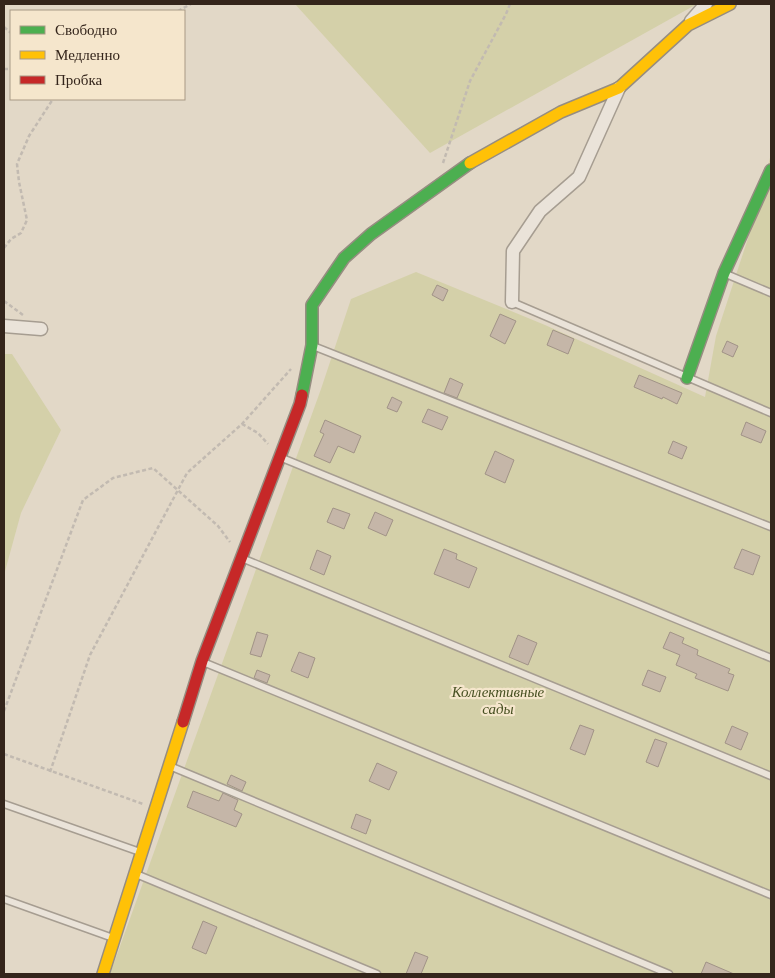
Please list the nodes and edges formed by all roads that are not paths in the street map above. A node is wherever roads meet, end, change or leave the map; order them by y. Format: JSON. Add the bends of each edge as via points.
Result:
{"nodes":[{"id":1,"x":706,"y":4,"type":"edge"},
{"id":2,"x":730,"y":4,"type":"edge"},
{"id":3,"x":688,"y":25,"type":"junction"},
{"id":4,"x":619,"y":88,"type":"junction"},
{"id":5,"x":771,"y":170,"type":"edge"},
{"id":6,"x":724,"y":273,"type":"junction"},
{"id":7,"x":771,"y":293,"type":"edge"},
{"id":8,"x":512,"y":302,"type":"joint"},
{"id":9,"x":4,"y":326,"type":"edge"},
{"id":10,"x":42,"y":329,"type":"dead end"},
{"id":11,"x":312,"y":345,"type":"junction"},
{"id":12,"x":687,"y":378,"type":"junction"},
{"id":13,"x":771,"y":414,"type":"edge"},
{"id":14,"x":281,"y":457,"type":"junction"},
{"id":15,"x":771,"y":527,"type":"edge"},
{"id":16,"x":242,"y":558,"type":"junction"},
{"id":17,"x":771,"y":658,"type":"edge"},
{"id":18,"x":202,"y":662,"type":"junction"},
{"id":19,"x":170,"y":767,"type":"junction"},
{"id":20,"x":771,"y":776,"type":"edge"},
{"id":21,"x":4,"y":804,"type":"edge"},
{"id":22,"x":141,"y":852,"type":"junction"},
{"id":23,"x":134,"y":872,"type":"junction"},
{"id":24,"x":771,"y":894,"type":"edge"},
{"id":25,"x":4,"y":899,"type":"edge"},
{"id":26,"x":114,"y":939,"type":"junction"},
{"id":27,"x":103,"y":974,"type":"edge"},
{"id":28,"x":377,"y":974,"type":"edge"},
{"id":29,"x":669,"y":974,"type":"edge"}],
"edges":[{"from":1,"to":3,"type":"street"},
{"from":2,"to":3,"type":"street"},
{"from":3,"to":4,"type":"street"},
{"from":4,"to":8,"type":"street","via":[[579,177],[540,211],[513,251]]},
{"from":4,"to":11,"type":"street","via":[[561,112],[479,157],[358,246],[344,258],[312,305]]},
{"from":5,"to":6,"type":"street"},
{"from":6,"to":7,"type":"lane"},
{"from":6,"to":12,"type":"street"},
{"from":8,"to":12,"type":"lane"},
{"from":9,"to":10,"type":"street"},
{"from":11,"to":14,"type":"street","via":[[300,404]]},
{"from":11,"to":15,"type":"lane"},
{"from":12,"to":13,"type":"lane"},
{"from":14,"to":16,"type":"street"},
{"from":14,"to":17,"type":"lane"},
{"from":16,"to":18,"type":"street"},
{"from":16,"to":20,"type":"lane"},
{"from":18,"to":19,"type":"street"},
{"from":18,"to":24,"type":"lane"},
{"from":19,"to":22,"type":"street"},
{"from":19,"to":29,"type":"lane"},
{"from":21,"to":22,"type":"lane"},
{"from":22,"to":23,"type":"street"},
{"from":23,"to":26,"type":"street"},
{"from":23,"to":28,"type":"lane"},
{"from":25,"to":26,"type":"lane"},
{"from":26,"to":27,"type":"street"}]}
